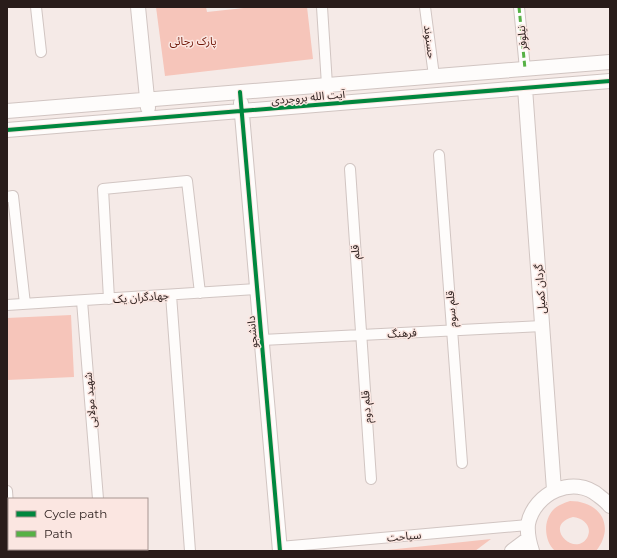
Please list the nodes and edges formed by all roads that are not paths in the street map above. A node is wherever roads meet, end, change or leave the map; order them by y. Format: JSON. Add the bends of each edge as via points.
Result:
{"nodes":[{"id":1,"x":36,"y":7,"type":"edge"},
{"id":2,"x":138,"y":7,"type":"edge"},
{"id":3,"x":322,"y":7,"type":"edge"},
{"id":4,"x":425,"y":7,"type":"edge"},
{"id":5,"x":519,"y":7,"type":"edge"},
{"id":6,"x":41,"y":52,"type":"dead end"},
{"id":7,"x":610,"y":62,"type":"edge"},
{"id":8,"x":525,"y":69,"type":"junction"},
{"id":9,"x":434,"y":76,"type":"junction"},
{"id":10,"x":610,"y":81,"type":"edge"},
{"id":11,"x":327,"y":85,"type":"junction"},
{"id":12,"x":526,"y":88,"type":"junction"},
{"id":13,"x":240,"y":92,"type":"junction"},
{"id":14,"x":148,"y":99,"type":"junction"},
{"id":15,"x":330,"y":104,"type":"junction"},
{"id":16,"x":7,"y":110,"type":"edge"},
{"id":17,"x":242,"y":111,"type":"junction"},
{"id":18,"x":150,"y":119,"type":"junction"},
{"id":19,"x":7,"y":130,"type":"edge"},
{"id":20,"x":439,"y":155,"type":"dead end"},
{"id":21,"x":350,"y":169,"type":"dead end"},
{"id":22,"x":7,"y":197,"type":"edge"},
{"id":23,"x":257,"y":289,"type":"junction"},
{"id":24,"x":200,"y":293,"type":"junction"},
{"id":25,"x":171,"y":295,"type":"junction"},
{"id":26,"x":109,"y":299,"type":"junction"},
{"id":27,"x":82,"y":300,"type":"junction"},
{"id":28,"x":25,"y":304,"type":"junction"},
{"id":29,"x":7,"y":305,"type":"edge"},
{"id":30,"x":542,"y":326,"type":"junction"},
{"id":31,"x":453,"y":330,"type":"junction"},
{"id":32,"x":360,"y":335,"type":"junction"},
{"id":33,"x":262,"y":340,"type":"junction"},
{"id":34,"x":462,"y":463,"type":"dead end"},
{"id":35,"x":371,"y":479,"type":"dead end"},
{"id":36,"x":554,"y":490,"type":"junction"},
{"id":37,"x":7,"y":491,"type":"edge"},
{"id":38,"x":603,"y":492,"type":"edge"},
{"id":39,"x":98,"y":498,"type":"edge"},
{"id":40,"x":8,"y":506,"type":"edge"},
{"id":41,"x":610,"y":506,"type":"edge"},
{"id":42,"x":528,"y":524,"type":"junction"},
{"id":43,"x":530,"y":545,"type":"edge"},
{"id":44,"x":280,"y":549,"type":"edge"},
{"id":45,"x":190,"y":551,"type":"edge"},
{"id":46,"x":512,"y":551,"type":"edge"}],
"edges":[{"from":1,"to":6,"type":"street"},
{"from":2,"to":14,"type":"street"},
{"from":3,"to":11,"type":"street"},
{"from":4,"to":9,"type":"street","name":"حسنوند"},
{"from":5,"to":8,"type":"street","name":"نیلوفر"},
{"from":7,"to":8,"type":"street","name":"آیت الله بروجردی"},
{"from":8,"to":9,"type":"street","name":"آیت الله بروجردی"},
{"from":9,"to":11,"type":"street","name":"آیت الله بروجردی"},
{"from":10,"to":12,"type":"street","name":"آیت الله بروجردی"},
{"from":11,"to":13,"type":"street","name":"آیت الله بروجردی"},
{"from":11,"to":15,"type":"street"},
{"from":12,"to":15,"type":"street","name":"آیت الله بروجردی"},
{"from":12,"to":30,"type":"street","name":"گردان کمیل"},
{"from":13,"to":14,"type":"street","name":"آیت الله بروجردی"},
{"from":13,"to":17,"type":"street","name":"دانشجو"},
{"from":14,"to":16,"type":"street","name":"آیت الله بروجردی"},
{"from":14,"to":18,"type":"street"},
{"from":15,"to":17,"type":"street","name":"آیت الله بروجردی"},
{"from":17,"to":18,"type":"street","name":"آیت الله بروجردی"},
{"from":17,"to":23,"type":"street","name":"دانشجو"},
{"from":18,"to":19,"type":"street","name":"آیت الله بروجردی"},
{"from":20,"to":31,"type":"street","name":"قلم سوم"},
{"from":21,"to":32,"type":"street","name":"قلم"},
{"from":22,"to":28,"type":"street","via":[[13,196]]},
{"from":23,"to":24,"type":"street","name":"جهادگران یک"},
{"from":23,"to":33,"type":"street","name":"دانشجو"},
{"from":24,"to":25,"type":"street","name":"جهادگران یک"},
{"from":24,"to":26,"type":"street","via":[[187,181],[103,189]]},
{"from":25,"to":26,"type":"street","name":"جهادگران یک"},
{"from":25,"to":45,"type":"street"},
{"from":26,"to":27,"type":"street","name":"جهادگران یک"},
{"from":27,"to":28,"type":"street","name":"جهادگران یک"},
{"from":27,"to":39,"type":"street","name":"شهید مولایی"},
{"from":28,"to":29,"type":"street","name":"جهادگران یک"},
{"from":30,"to":31,"type":"street","name":"فرهنگ"},
{"from":30,"to":36,"type":"street","name":"گردان کمیل"},
{"from":31,"to":32,"type":"street","name":"فرهنگ"},
{"from":31,"to":34,"type":"street","name":"قلم سوم"},
{"from":32,"to":33,"type":"street","name":"فرهنگ"},
{"from":32,"to":35,"type":"street","name":"قلم دوم"},
{"from":33,"to":44,"type":"street","name":"دانشجو"},
{"from":36,"to":38,"type":"street","via":[[569,486]]},
{"from":36,"to":42,"type":"street","via":[[542,498],[533,510]]},
{"from":37,"to":40,"type":"street"},
{"from":38,"to":41,"type":"street"},
{"from":42,"to":43,"type":"street"},
{"from":42,"to":44,"type":"street","name":"سیاحت"},
{"from":43,"to":46,"type":"street"}]}
